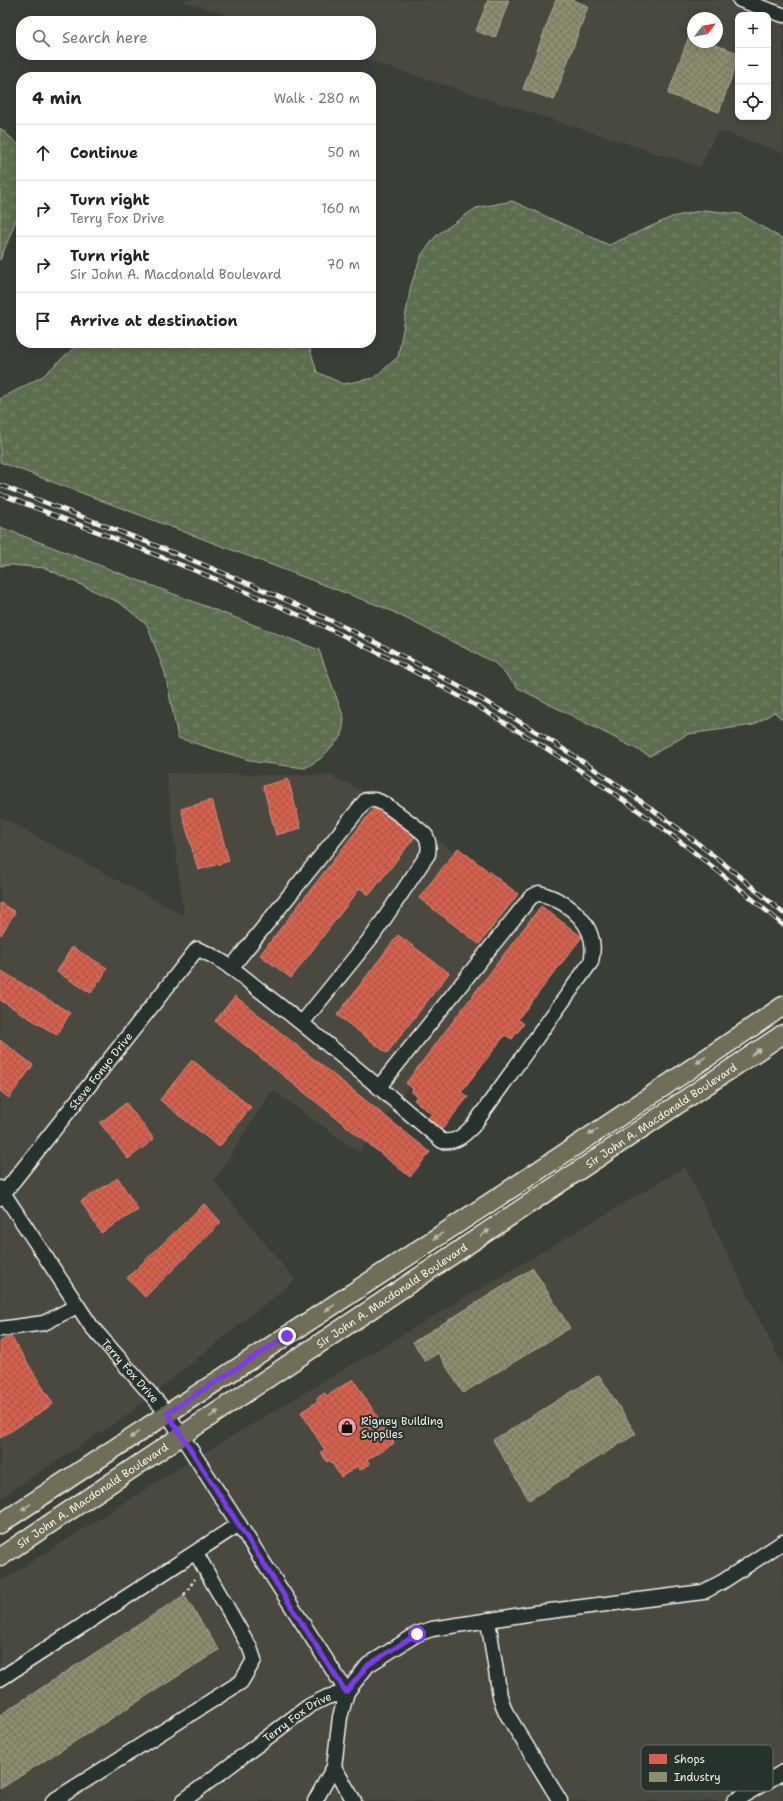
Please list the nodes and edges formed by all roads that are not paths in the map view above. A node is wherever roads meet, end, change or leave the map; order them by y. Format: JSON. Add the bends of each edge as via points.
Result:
{"nodes":[{"id":1,"x":740,"y":0,"type":"edge"},
{"id":2,"x":783,"y":15,"type":"edge"},
{"id":3,"x":231,"y":968,"type":"junction"},
{"id":4,"x":776,"y":1011,"type":"edge"},
{"id":5,"x":302,"y":1023,"type":"junction"},
{"id":6,"x":783,"y":1034,"type":"edge"},
{"id":7,"x":379,"y":1087,"type":"junction"},
{"id":8,"x":1,"y":1193,"type":"edge"},
{"id":9,"x":77,"y":1306,"type":"junction"},
{"id":10,"x":0,"y":1329,"type":"edge"},
{"id":11,"x":167,"y":1413,"type":"junction"},
{"id":12,"x":182,"y":1436,"type":"junction"},
{"id":13,"x":0,"y":1524,"type":"edge"},
{"id":14,"x":239,"y":1524,"type":"junction"},
{"id":15,"x":783,"y":1542,"type":"edge"},
{"id":16,"x":196,"y":1553,"type":"junction"},
{"id":17,"x":0,"y":1557,"type":"edge"},
{"id":18,"x":488,"y":1620,"type":"junction"},
{"id":19,"x":0,"y":1679,"type":"edge"},
{"id":20,"x":346,"y":1692,"type":"junction"},
{"id":21,"x":334,"y":1767,"type":"junction"},
{"id":22,"x":783,"y":1772,"type":"edge"},
{"id":23,"x":773,"y":1778,"type":"edge"},
{"id":24,"x":751,"y":1791,"type":"edge"},
{"id":25,"x":53,"y":1801,"type":"edge"},
{"id":26,"x":183,"y":1801,"type":"edge"},
{"id":27,"x":315,"y":1801,"type":"edge"},
{"id":28,"x":354,"y":1801,"type":"edge"},
{"id":29,"x":560,"y":1801,"type":"edge"},
{"id":30,"x":734,"y":1801,"type":"edge"}],
"edges":[{"from":1,"to":2,"type":"street"},
{"from":3,"to":5,"type":"street"},
{"from":3,"to":5,"type":"street","via":[[366,800],[380,801],[417,829],[425,836],[429,845],[428,854],[374,934]]},
{"from":3,"to":8,"type":"street","name":"Steve Fonyo Drive","via":[[208,952],[197,948]]},
{"from":4,"to":11,"type":"main road","name":"Sir John A. Macdonald Boulevard","one_way":true},
{"from":5,"to":7,"type":"street"},
{"from":12,"to":6,"type":"main road","name":"Sir John A. Macdonald Boulevard","one_way":true},
{"from":7,"to":7,"type":"street","via":[[442,1141],[450,1142],[460,1138],[473,1126],[591,962],[592,937],[588,926],[575,912],[553,897],[539,892],[531,897]]},
{"from":8,"to":9,"type":"street","name":"Terry Fox Drive"},
{"from":9,"to":10,"type":"street","via":[[44,1323]]},
{"from":9,"to":11,"type":"street","name":"Terry Fox Drive","via":[[91,1326]]},
{"from":11,"to":12,"type":"street","name":"Terry Fox Drive"},
{"from":11,"to":13,"type":"main road","name":"Sir John A. Macdonald Boulevard","one_way":true},
{"from":12,"to":14,"type":"street","name":"Terry Fox Drive"},
{"from":12,"to":17,"type":"main road","name":"Sir John A. Macdonald Boulevard"},
{"from":14,"to":16,"type":"street"},
{"from":14,"to":20,"type":"street","name":"Terry Fox Drive"},
{"from":15,"to":18,"type":"street","via":[[703,1592]]},
{"from":16,"to":19,"type":"street"},
{"from":16,"to":25,"type":"street","via":[[250,1648],[254,1660],[250,1670],[241,1682]]},
{"from":18,"to":20,"type":"street","via":[[432,1629],[417,1634],[368,1665]]},
{"from":18,"to":29,"type":"street","via":[[500,1696],[505,1711]]},
{"from":20,"to":21,"type":"street"},
{"from":20,"to":26,"type":"street","name":"Terry Fox Drive","via":[[327,1696],[309,1706]]},
{"from":21,"to":27,"type":"street"},
{"from":21,"to":28,"type":"street"},
{"from":22,"to":23,"type":"street"},
{"from":24,"to":30,"type":"street"}]}
